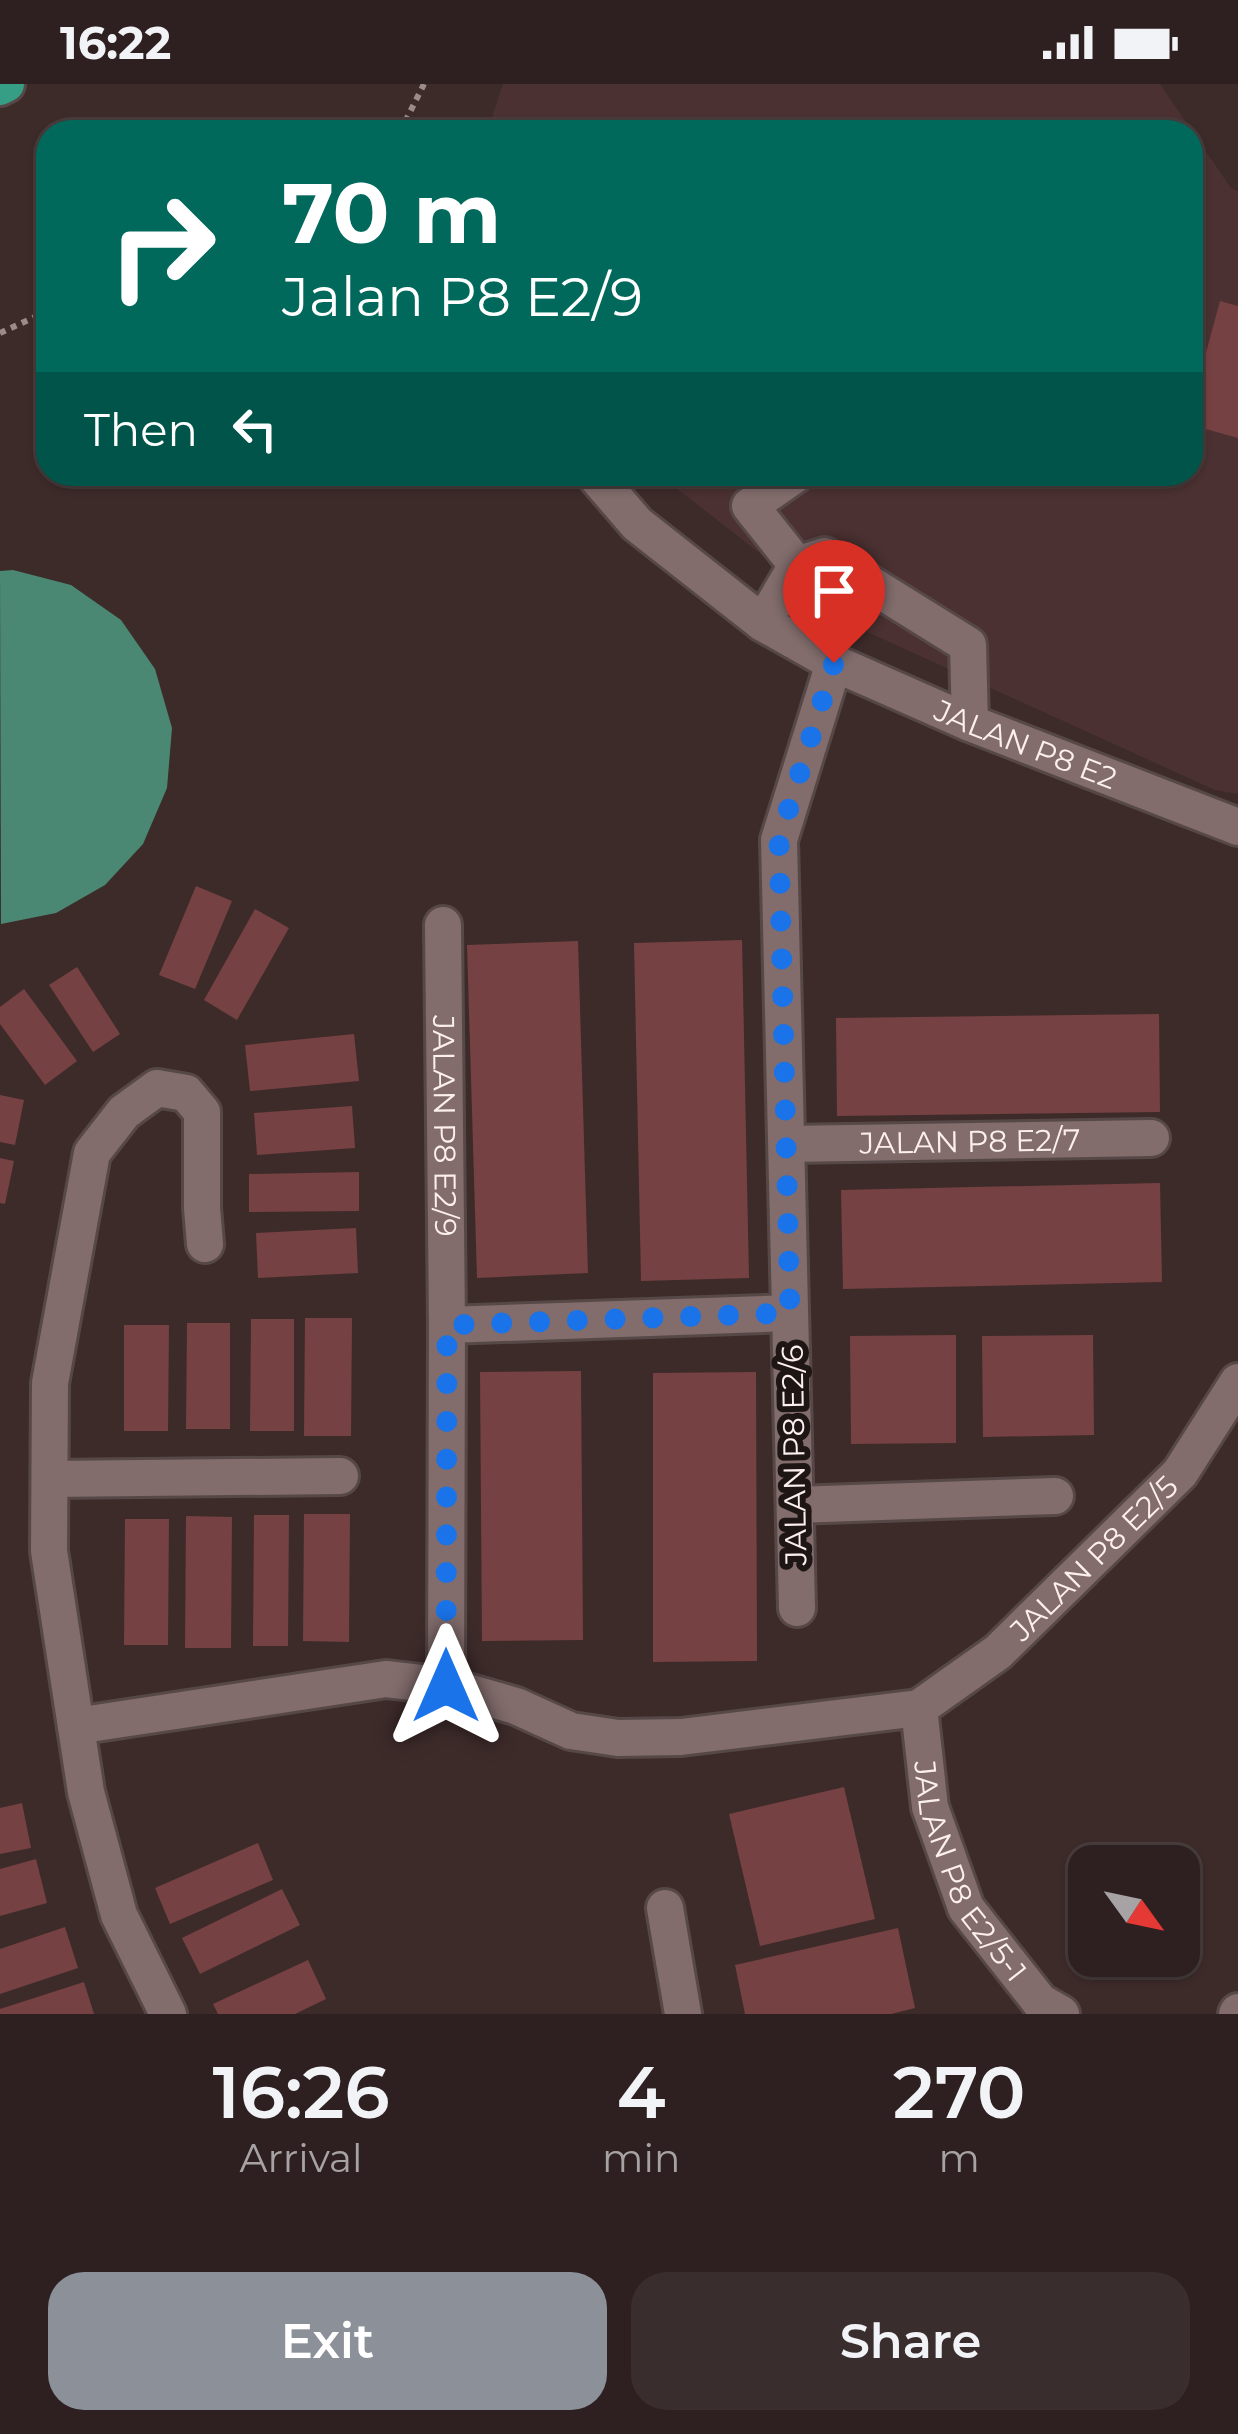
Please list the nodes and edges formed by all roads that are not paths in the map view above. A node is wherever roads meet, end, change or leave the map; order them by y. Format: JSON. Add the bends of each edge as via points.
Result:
{"nodes":[{"id":1,"x":604,"y":486,"type":"edge"},
{"id":2,"x":779,"y":486,"type":"edge"},
{"id":3,"x":797,"y":566,"type":"junction"},
{"id":4,"x":763,"y":622,"type":"junction"},
{"id":5,"x":834,"y":663,"type":"junction"},
{"id":6,"x":970,"y":723,"type":"junction"},
{"id":7,"x":1238,"y":827,"type":"edge"},
{"id":8,"x":442,"y":925,"type":"dead end"},
{"id":9,"x":1151,"y":1138,"type":"dead end"},
{"id":10,"x":787,"y":1144,"type":"junction"},
{"id":11,"x":205,"y":1244,"type":"dead end"},
{"id":12,"x":790,"y":1313,"type":"junction"},
{"id":13,"x":447,"y":1325,"type":"junction"},
{"id":14,"x":1238,"y":1382,"type":"edge"},
{"id":15,"x":340,"y":1476,"type":"dead end"},
{"id":16,"x":50,"y":1479,"type":"junction"},
{"id":17,"x":1055,"y":1496,"type":"dead end"},
{"id":18,"x":795,"y":1505,"type":"junction"},
{"id":19,"x":797,"y":1608,"type":"dead end"},
{"id":20,"x":446,"y":1686,"type":"junction"},
{"id":21,"x":919,"y":1708,"type":"junction"},
{"id":22,"x":76,"y":1726,"type":"junction"},
{"id":23,"x":665,"y":1908,"type":"dead end"},
{"id":24,"x":1042,"y":2010,"type":"edge"},
{"id":25,"x":168,"y":2014,"type":"edge"},
{"id":26,"x":682,"y":2014,"type":"edge"}],
"edges":[{"from":1,"to":4,"type":"street","name":"JALAN P8 E2","via":[[637,524]]},
{"from":2,"to":3,"type":"street","via":[[750,506]]},
{"from":3,"to":4,"type":"street"},
{"from":3,"to":6,"type":"street","via":[[826,556],[968,644]]},
{"from":4,"to":5,"type":"street","name":"JALAN P8 E2"},
{"from":5,"to":6,"type":"street","name":"JALAN P8 E2"},
{"from":5,"to":10,"type":"street","name":"JALAN P8 E2/6","via":[[779,840]]},
{"from":6,"to":7,"type":"street","name":"JALAN P8 E2"},
{"from":8,"to":13,"type":"street","name":"JALAN P8 E2/9"},
{"from":9,"to":10,"type":"street","name":"JALAN P8 E2/7"},
{"from":10,"to":12,"type":"street","name":"JALAN P8 E2/6"},
{"from":11,"to":16,"type":"street","via":[[202,1112],[186,1093],[157,1088],[124,1112],[92,1153],[50,1383]]},
{"from":12,"to":13,"type":"street"},
{"from":12,"to":18,"type":"street","name":"JALAN P8 E2/6"},
{"from":13,"to":20,"type":"street","name":"JALAN P8 E2/9"},
{"from":14,"to":21,"type":"street","name":"JALAN P8 E2/5","via":[[1180,1473],[998,1652]]},
{"from":15,"to":16,"type":"street"},
{"from":16,"to":22,"type":"street","via":[[50,1551]]},
{"from":17,"to":18,"type":"street"},
{"from":18,"to":19,"type":"street","name":"JALAN P8 E2/6"},
{"from":20,"to":21,"type":"street","via":[[571,1731],[618,1738]]},
{"from":20,"to":22,"type":"street","via":[[386,1679]]},
{"from":21,"to":24,"type":"street","name":"JALAN P8 E2/5-1","via":[[930,1808],[965,1908]]},
{"from":22,"to":25,"type":"street","via":[[119,1915]]},
{"from":23,"to":26,"type":"street"}]}
